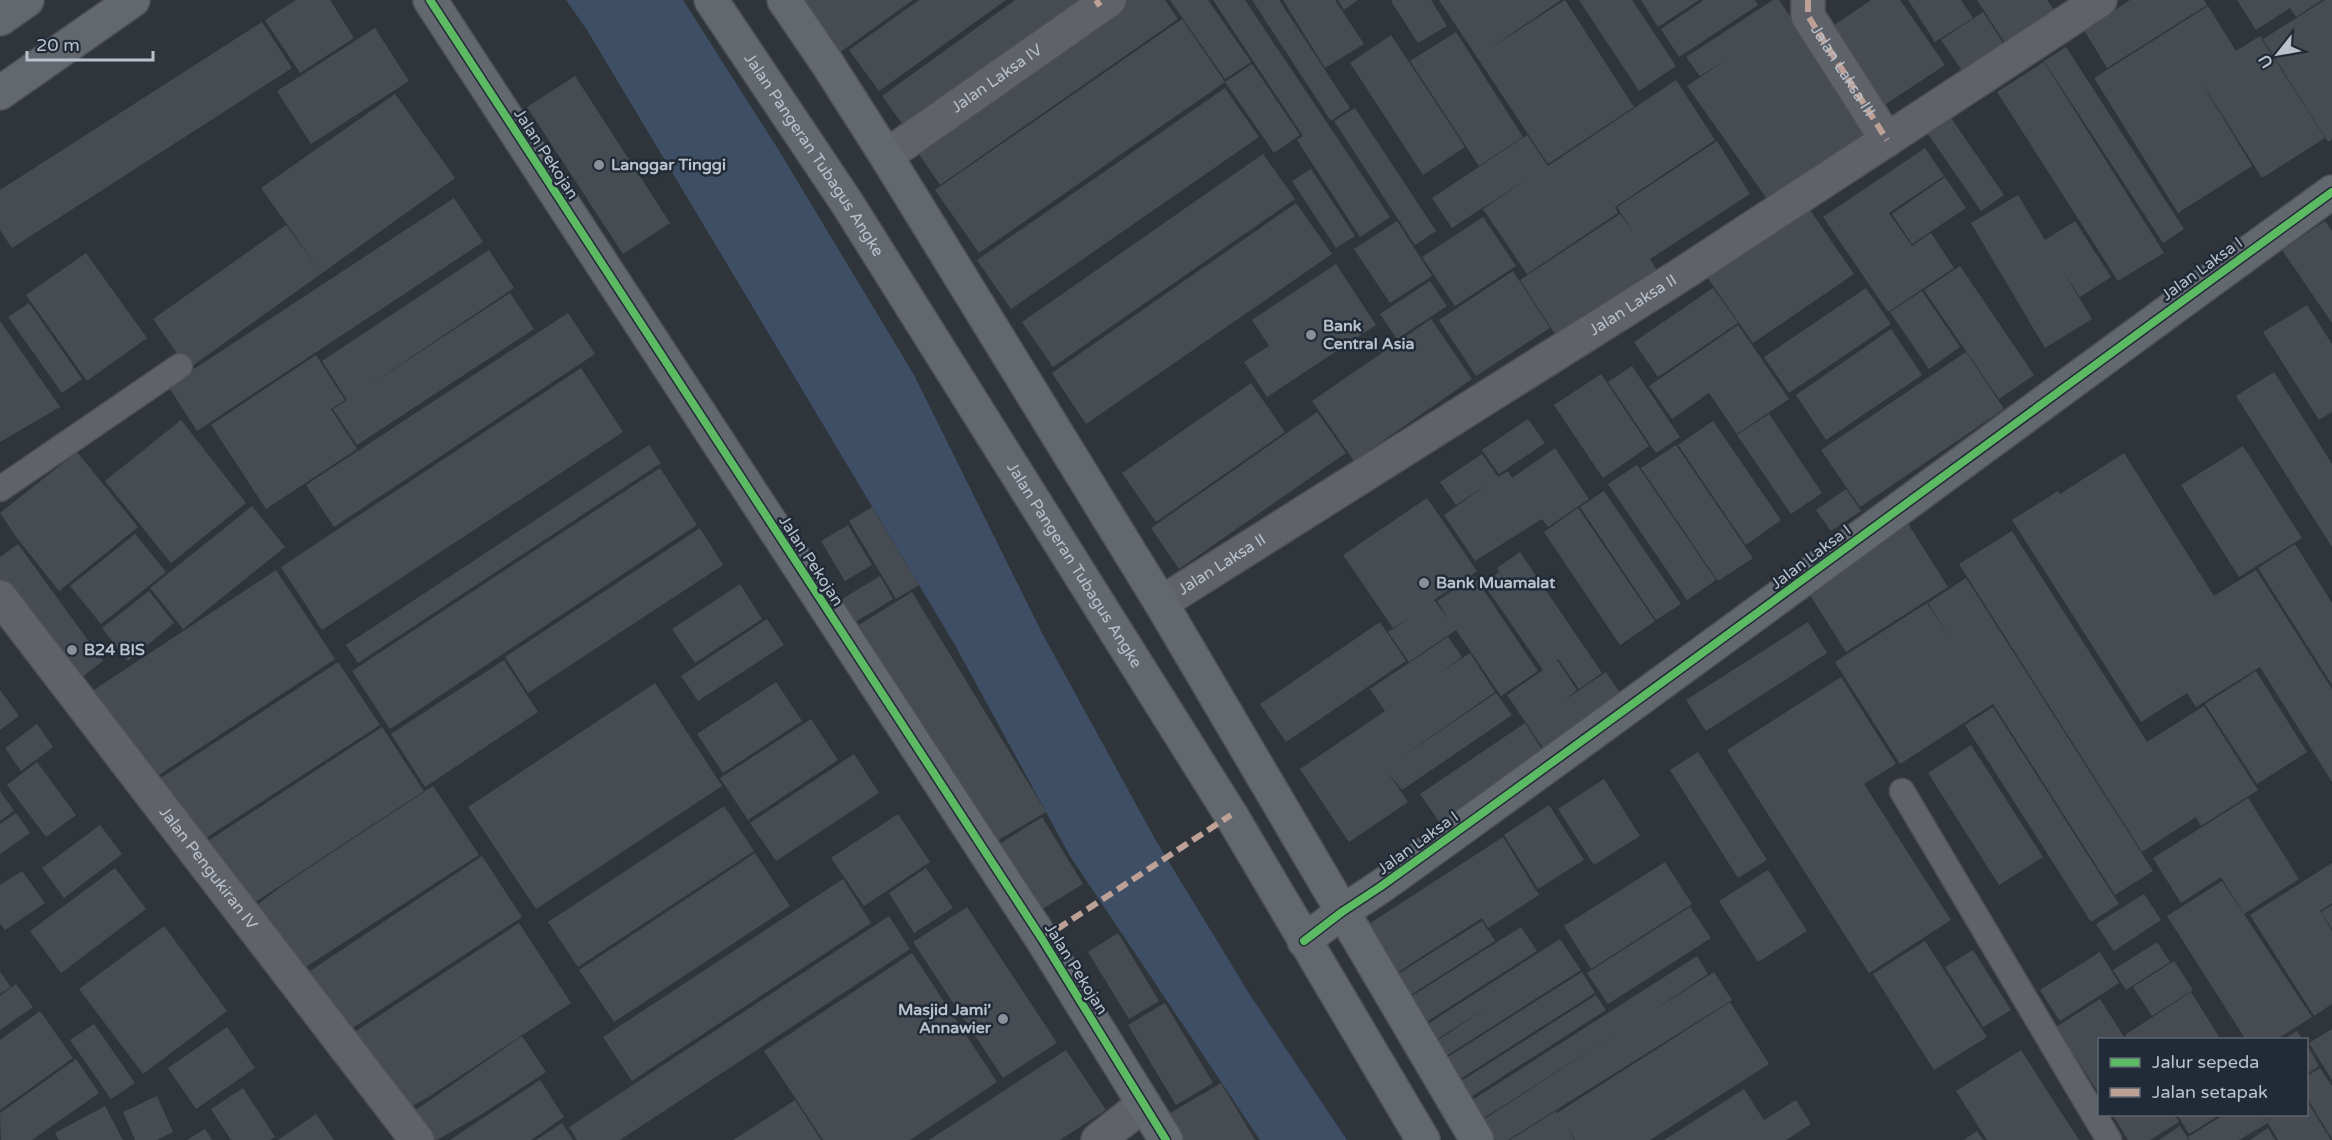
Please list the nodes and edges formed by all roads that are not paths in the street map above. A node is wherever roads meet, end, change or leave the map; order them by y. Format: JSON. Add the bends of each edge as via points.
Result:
{"nodes":[{"id":1,"x":27,"y":0,"type":"edge"},
{"id":2,"x":133,"y":0,"type":"edge"},
{"id":3,"x":430,"y":0,"type":"edge"},
{"id":4,"x":711,"y":0,"type":"edge"},
{"id":5,"x":784,"y":0,"type":"edge"},
{"id":6,"x":1808,"y":0,"type":"edge"},
{"id":7,"x":2100,"y":0,"type":"edge"},
{"id":8,"x":1102,"y":2,"type":"edge"},
{"id":9,"x":0,"y":19,"type":"edge"},
{"id":10,"x":0,"y":93,"type":"edge"},
{"id":11,"x":1887,"y":140,"type":"junction"},
{"id":12,"x":885,"y":154,"type":"junction"},
{"id":13,"x":2332,"y":192,"type":"edge"},
{"id":14,"x":180,"y":366,"type":"dead end"},
{"id":15,"x":0,"y":489,"type":"edge"},
{"id":16,"x":0,"y":597,"type":"edge"},
{"id":17,"x":1161,"y":603,"type":"junction"},
{"id":18,"x":1902,"y":791,"type":"dead end"},
{"id":19,"x":1342,"y":912,"type":"junction"},
{"id":20,"x":1304,"y":941,"type":"junction"},
{"id":21,"x":1144,"y":1104,"type":"junction"},
{"id":22,"x":417,"y":1140,"type":"edge"},
{"id":23,"x":1098,"y":1140,"type":"edge"},
{"id":24,"x":1166,"y":1140,"type":"edge"},
{"id":25,"x":1423,"y":1140,"type":"edge"},
{"id":26,"x":1477,"y":1140,"type":"edge"},
{"id":27,"x":2109,"y":1140,"type":"edge"}],
"edges":[{"from":1,"to":9,"type":"street"},
{"from":2,"to":10,"type":"street"},
{"from":3,"to":21,"type":"street","name":"Jalan Pekojan","via":[[1035,929]]},
{"from":4,"to":20,"type":"street","name":"Jalan Pangeran Tubagus Angke","via":[[860,223],[1231,815]]},
{"from":5,"to":12,"type":"street"},
{"from":6,"to":11,"type":"street","name":"Jalan Laksa III","via":[[1808,16]]},
{"from":7,"to":11,"type":"street","name":"Jalan Laksa II"},
{"from":8,"to":12,"type":"street","name":"Jalan Laksa IV"},
{"from":11,"to":17,"type":"street","name":"Jalan Laksa II","via":[[1579,340]]},
{"from":12,"to":17,"type":"street"},
{"from":13,"to":19,"type":"street","name":"Jalan Laksa I","via":[[1663,684]]},
{"from":14,"to":15,"type":"lane"},
{"from":16,"to":22,"type":"street","name":"Jalan Pengukiran IV"},
{"from":17,"to":19,"type":"street"},
{"from":18,"to":27,"type":"lane"},
{"from":19,"to":20,"type":"street","name":"Jalan Laksa I"},
{"from":19,"to":26,"type":"street"},
{"from":20,"to":25,"type":"street","name":"Jalan Pangeran Tubagus Angke"},
{"from":21,"to":23,"type":"street"},
{"from":21,"to":24,"type":"street","name":"Jalan Pekojan"}]}
